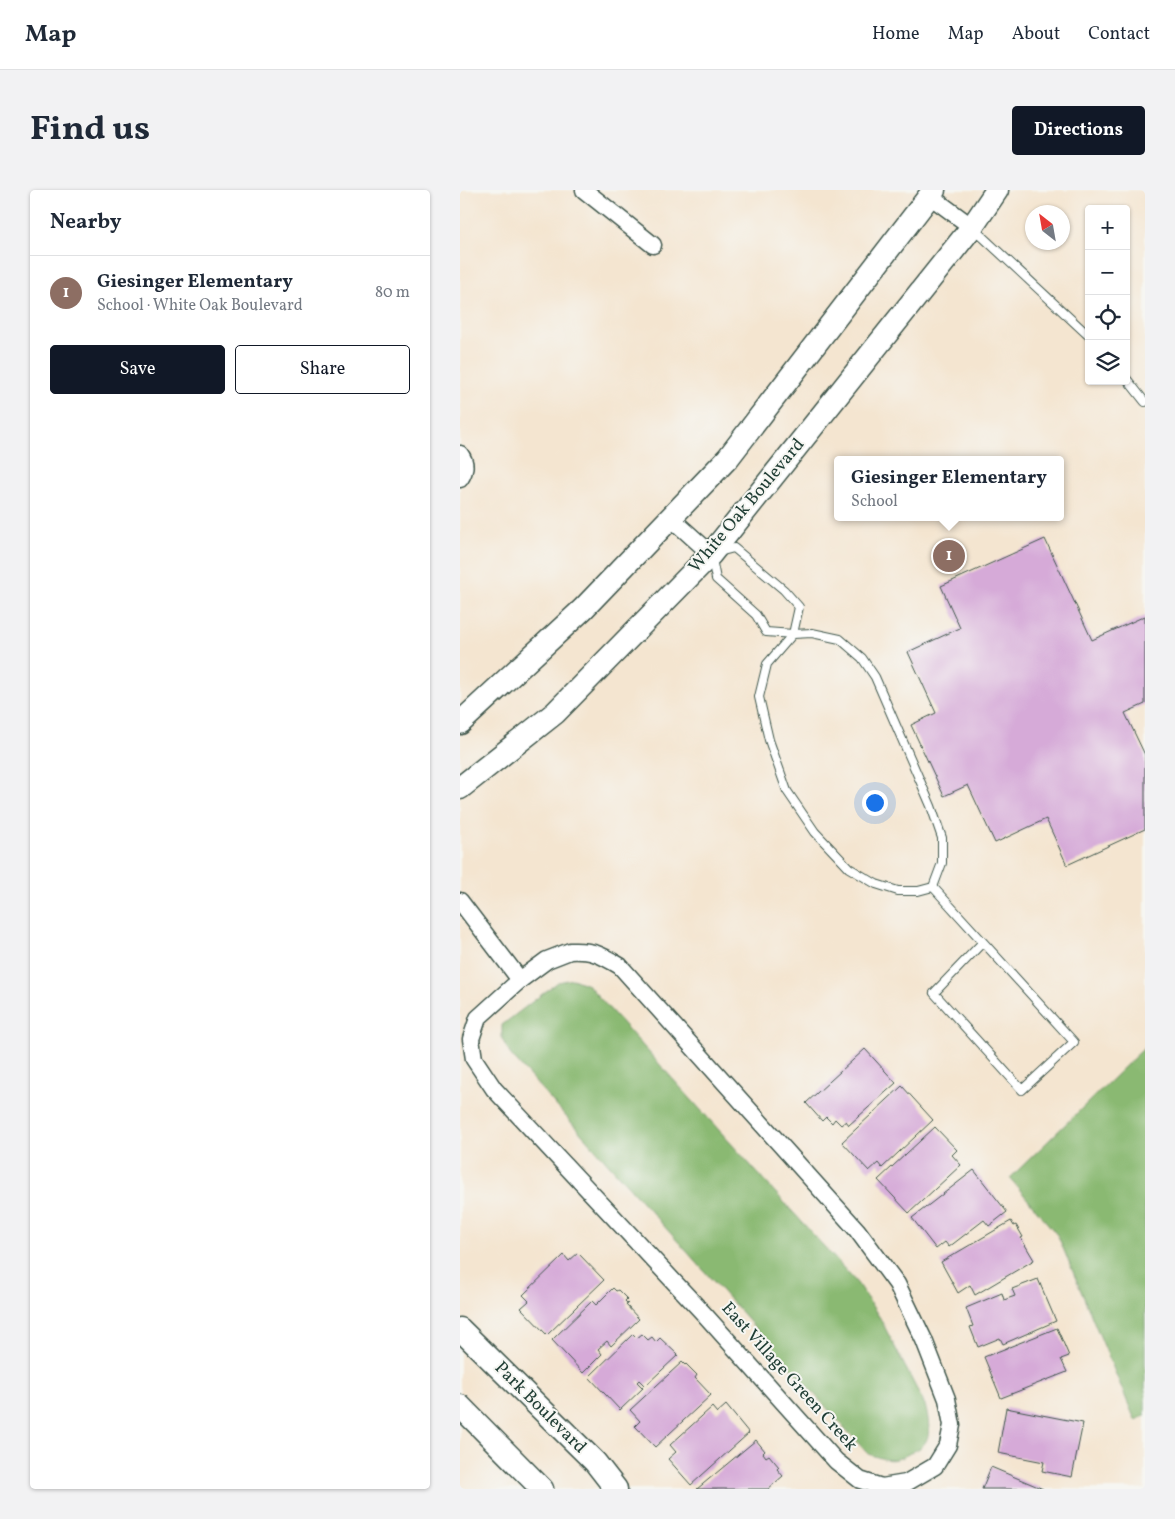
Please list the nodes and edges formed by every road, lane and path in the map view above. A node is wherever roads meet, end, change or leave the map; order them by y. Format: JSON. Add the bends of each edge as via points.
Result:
{"nodes":[{"id":1,"x":584,"y":190,"type":"edge"},
{"id":2,"x":997,"y":190,"type":"edge"},
{"id":3,"x":932,"y":193,"type":"edge"},
{"id":4,"x":972,"y":227,"type":"junction"},
{"id":5,"x":653,"y":245,"type":"dead end"},
{"id":6,"x":1085,"y":332,"type":"edge"},
{"id":7,"x":1130,"y":383,"type":"edge"},
{"id":8,"x":1145,"y":402,"type":"edge"},
{"id":9,"x":460,"y":454,"type":"edge"},
{"id":10,"x":460,"y":479,"type":"edge"},
{"id":11,"x":671,"y":518,"type":"junction"},
{"id":12,"x":711,"y":554,"type":"junction"},
{"id":13,"x":793,"y":634,"type":"junction"},
{"id":14,"x":460,"y":723,"type":"edge"},
{"id":15,"x":460,"y":788,"type":"edge"},
{"id":16,"x":933,"y":887,"type":"junction"},
{"id":17,"x":460,"y":901,"type":"edge"},
{"id":18,"x":982,"y":943,"type":"junction"},
{"id":19,"x":520,"y":980,"type":"junction"},
{"id":20,"x":460,"y":1329,"type":"edge"},
{"id":21,"x":460,"y":1406,"type":"edge"},
{"id":22,"x":542,"y":1489,"type":"edge"},
{"id":23,"x":616,"y":1489,"type":"edge"}],
"edges":[{"from":1,"to":5,"type":"street"},
{"from":2,"to":4,"type":"street","name":"White Oak Boulevard"},
{"from":3,"to":4,"type":"street"},
{"from":3,"to":11,"type":"street","via":[[728,458]]},
{"from":4,"to":6,"type":"lane"},
{"from":4,"to":12,"type":"street","name":"White Oak Boulevard"},
{"from":7,"to":8,"type":"lane"},
{"from":9,"to":10,"type":"street","via":[[465,470]]},
{"from":11,"to":12,"type":"street"},
{"from":11,"to":14,"type":"street","via":[[583,609]]},
{"from":12,"to":13,"type":"lane","via":[[716,579],[756,615],[766,632]]},
{"from":12,"to":13,"type":"lane","via":[[734,548],[784,590],[800,607]]},
{"from":12,"to":15,"type":"street","name":"White Oak Boulevard","via":[[555,713]]},
{"from":13,"to":16,"type":"lane","via":[[840,639],[862,658],[875,676],[942,838],[942,863]]},
{"from":13,"to":16,"type":"lane","via":[[767,664],[760,697],[769,740],[787,791],[815,832],[849,868],[876,884],[898,891]]},
{"from":16,"to":18,"type":"lane"},
{"from":17,"to":19,"type":"street"},
{"from":18,"to":18,"type":"lane","via":[[1074,1042],[1022,1090],[934,993]]},
{"from":19,"to":19,"type":"street","name":"East Village Green Creek","via":[[478,1018],[471,1038],[474,1059],[494,1089],[706,1315],[836,1461],[860,1480],[882,1487],[906,1483],[935,1466],[948,1445],[952,1425],[947,1399],[897,1284],[857,1230],[620,966],[586,950],[570,951],[547,960]]},
{"from":20,"to":23,"type":"street","name":"Park Boulevard","via":[[595,1462]]},
{"from":21,"to":22,"type":"street"}]}
